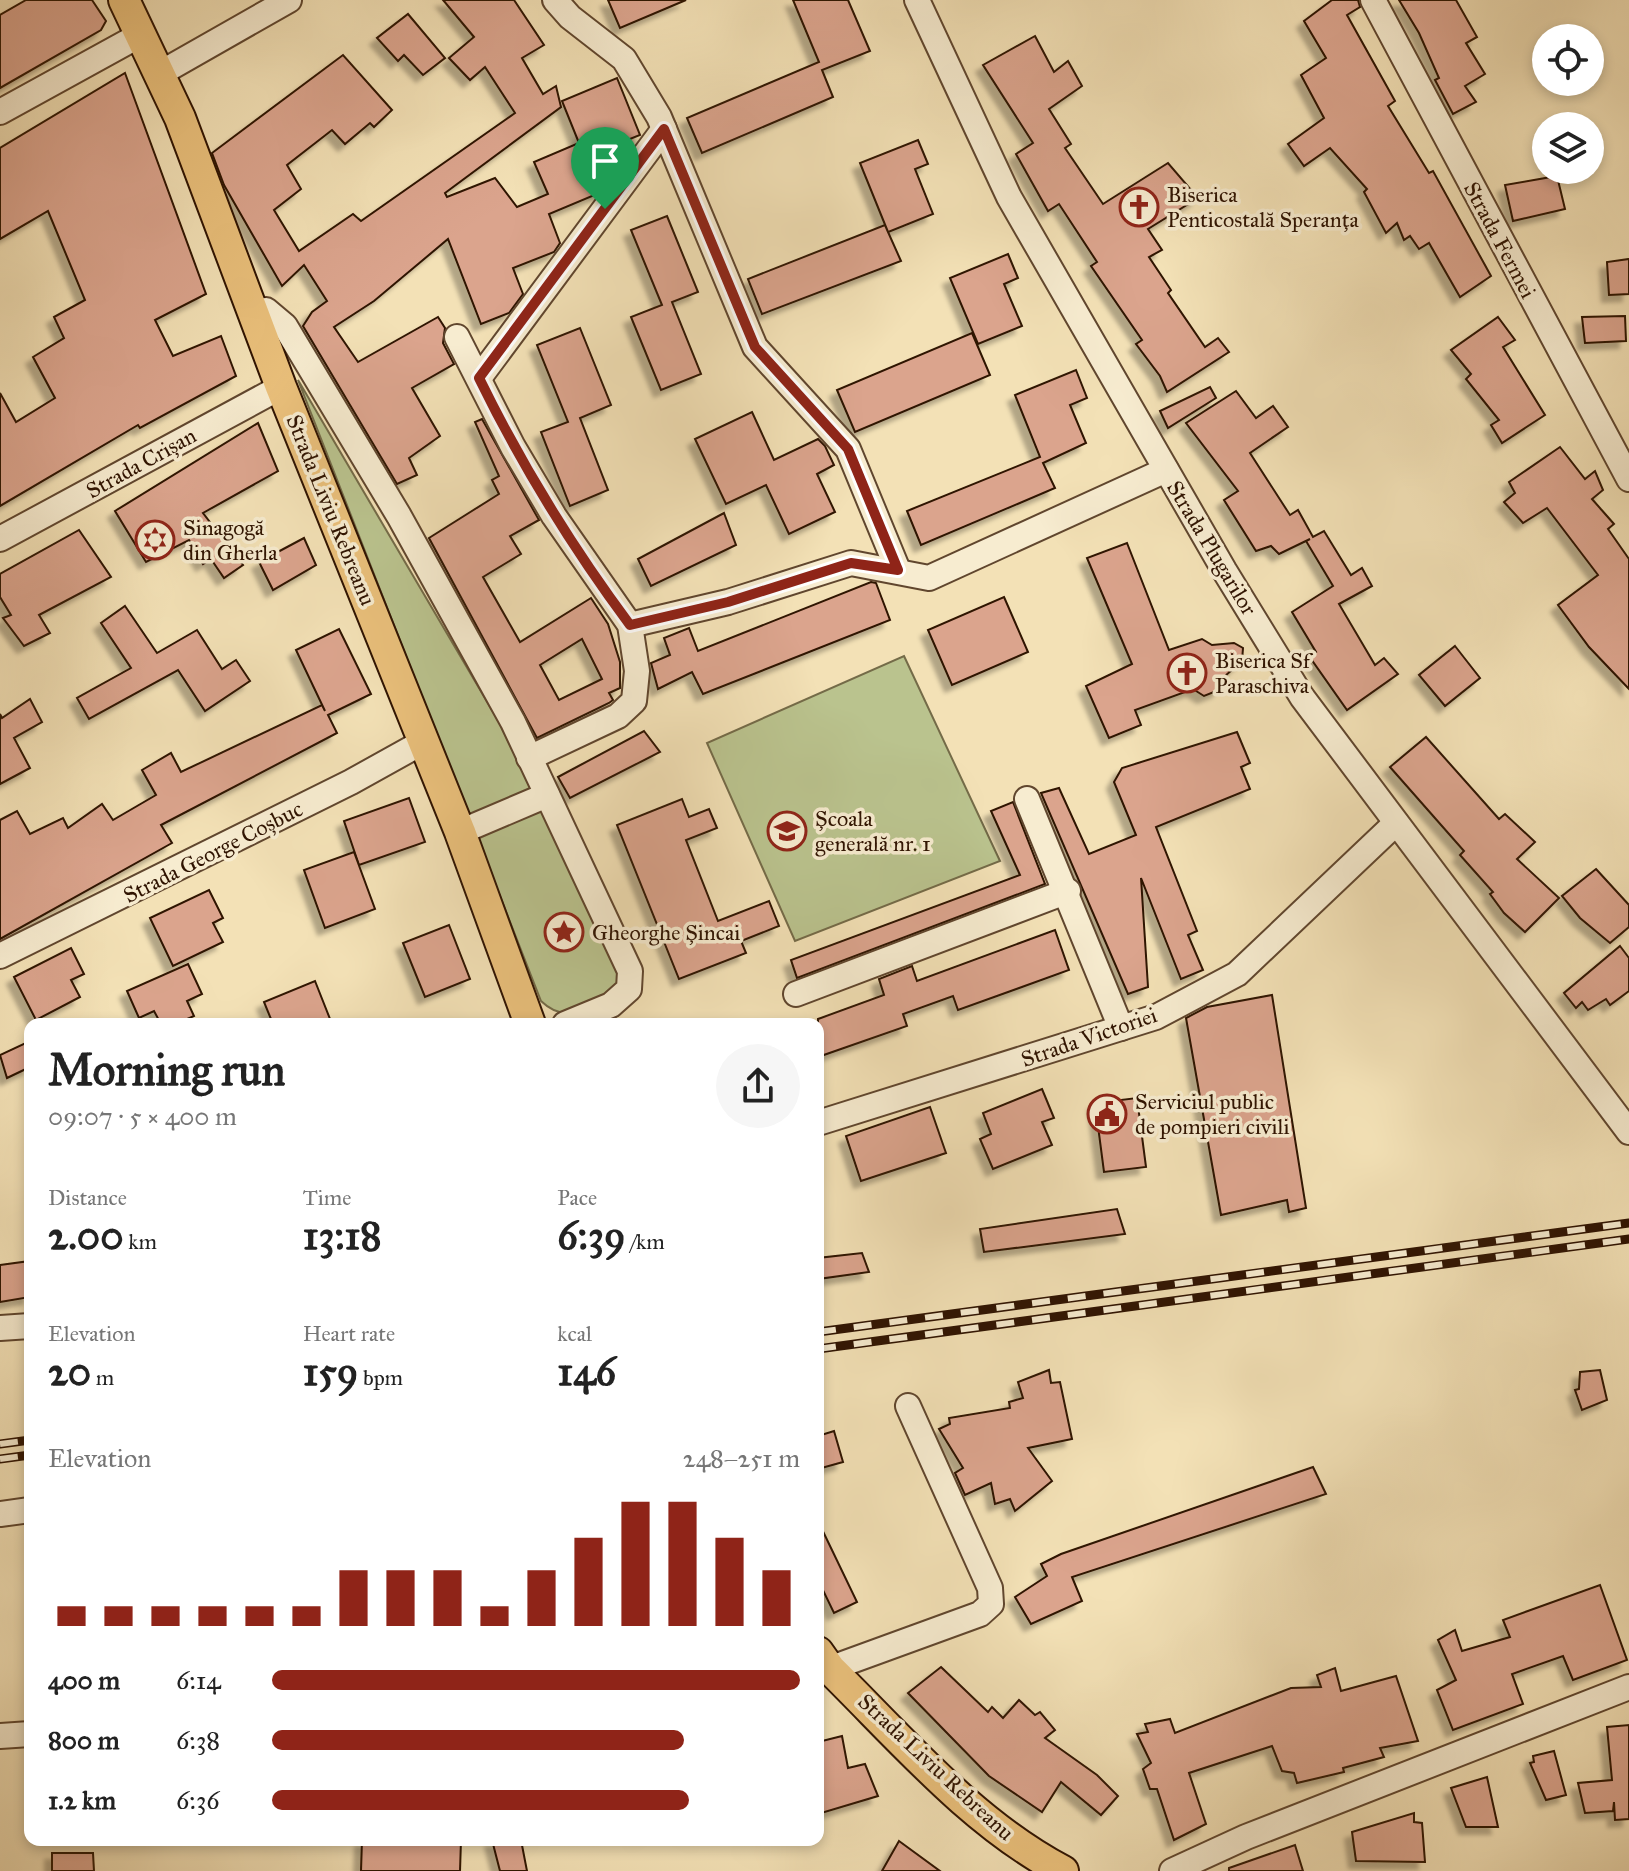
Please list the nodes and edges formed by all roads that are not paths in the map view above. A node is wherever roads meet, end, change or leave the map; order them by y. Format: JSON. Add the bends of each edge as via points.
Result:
{"nodes":[{"id":1,"x":124,"y":0,"type":"edge"},
{"id":2,"x":289,"y":0,"type":"edge"},
{"id":3,"x":555,"y":0,"type":"edge"},
{"id":4,"x":917,"y":0,"type":"edge"},
{"id":5,"x":1373,"y":0,"type":"edge"},
{"id":6,"x":140,"y":35,"type":"junction"},
{"id":7,"x":159,"y":74,"type":"junction"},
{"id":8,"x":0,"y":112,"type":"edge"},
{"id":9,"x":664,"y":129,"type":"junction"},
{"id":10,"x":254,"y":313,"type":"junction"},
{"id":11,"x":457,"y":337,"type":"dead end"},
{"id":12,"x":479,"y":378,"type":"junction"},
{"id":13,"x":281,"y":387,"type":"junction"},
{"id":14,"x":1166,"y":470,"type":"junction"},
{"id":15,"x":1629,"y":479,"type":"edge"},
{"id":16,"x":0,"y":539,"type":"edge"},
{"id":17,"x":898,"y":570,"type":"junction"},
{"id":18,"x":630,"y":625,"type":"junction"},
{"id":19,"x":423,"y":742,"type":"junction"},
{"id":20,"x":529,"y":758,"type":"junction"},
{"id":21,"x":547,"y":795,"type":"junction"},
{"id":22,"x":1027,"y":799,"type":"dead end"},
{"id":23,"x":1396,"y":823,"type":"junction"},
{"id":24,"x":460,"y":832,"type":"junction"},
{"id":25,"x":1068,"y":891,"type":"junction"},
{"id":26,"x":0,"y":956,"type":"edge"},
{"id":27,"x":796,"y":994,"type":"dead end"},
{"id":28,"x":528,"y":1018,"type":"edge"},
{"id":29,"x":580,"y":1018,"type":"edge"},
{"id":30,"x":1121,"y":1028,"type":"junction"},
{"id":31,"x":824,"y":1121,"type":"edge"},
{"id":32,"x":1629,"y":1132,"type":"edge"},
{"id":33,"x":24,"y":1326,"type":"edge"},
{"id":34,"x":0,"y":1328,"type":"edge"},
{"id":35,"x":908,"y":1406,"type":"dead end"},
{"id":36,"x":24,"y":1511,"type":"edge"},
{"id":37,"x":0,"y":1514,"type":"edge"},
{"id":38,"x":824,"y":1664,"type":"edge"},
{"id":39,"x":824,"y":1667,"type":"edge"},
{"id":40,"x":1629,"y":1687,"type":"edge"},
{"id":41,"x":24,"y":1734,"type":"edge"},
{"id":42,"x":0,"y":1736,"type":"edge"},
{"id":43,"x":1063,"y":1871,"type":"edge"},
{"id":44,"x":1172,"y":1871,"type":"edge"}],
"edges":[{"from":1,"to":6,"type":"main road","name":"Strada Liviu Rebreanu"},
{"from":2,"to":7,"type":"street"},
{"from":3,"to":9,"type":"street","via":[[624,59]]},
{"from":4,"to":14,"type":"street","name":"Strada Plugarilor","via":[[1009,197]]},
{"from":5,"to":15,"type":"street","name":"Strada Fermei"},
{"from":6,"to":7,"type":"main road","name":"Strada Liviu Rebreanu"},
{"from":6,"to":8,"type":"street"},
{"from":7,"to":10,"type":"main road","name":"Strada Liviu Rebreanu"},
{"from":9,"to":12,"type":"street"},
{"from":9,"to":17,"type":"street","via":[[755,347],[848,449]]},
{"from":10,"to":13,"type":"main road","name":"Strada Liviu Rebreanu"},
{"from":10,"to":20,"type":"street","via":[[266,310],[285,326],[399,516]]},
{"from":11,"to":12,"type":"street"},
{"from":12,"to":18,"type":"street","via":[[554,516]]},
{"from":13,"to":16,"type":"street","name":"Strada Crișan"},
{"from":13,"to":19,"type":"main road","name":"Strada Liviu Rebreanu"},
{"from":14,"to":17,"type":"street","via":[[929,578]]},
{"from":14,"to":23,"type":"street","name":"Strada Plugarilor","via":[[1302,697]]},
{"from":17,"to":18,"type":"street","via":[[851,563],[728,602]]},
{"from":18,"to":20,"type":"street","via":[[637,671],[634,701],[618,716]]},
{"from":19,"to":24,"type":"main road","name":"Strada Liviu Rebreanu"},
{"from":19,"to":26,"type":"street","name":"Strada George Coșbuc"},
{"from":20,"to":21,"type":"street"},
{"from":21,"to":24,"type":"street"},
{"from":21,"to":29,"type":"street","via":[[630,971],[629,989],[611,1005]]},
{"from":22,"to":25,"type":"street"},
{"from":23,"to":30,"type":"street","name":"Strada Victoriei","via":[[1237,974],[1156,1017]]},
{"from":23,"to":32,"type":"street","name":"Strada Plugarilor"},
{"from":24,"to":28,"type":"main road","name":"Strada Liviu Rebreanu"},
{"from":25,"to":27,"type":"street"},
{"from":25,"to":30,"type":"street"},
{"from":30,"to":31,"type":"street","name":"Strada Victoriei"},
{"from":33,"to":34,"type":"street"},
{"from":35,"to":38,"type":"street","via":[[990,1588],[991,1604],[980,1614]]},
{"from":36,"to":37,"type":"street"},
{"from":39,"to":43,"type":"main road","name":"Strada Liviu Rebreanu","via":[[956,1792],[1032,1855]]},
{"from":40,"to":44,"type":"street"},
{"from":41,"to":42,"type":"street"}]}
